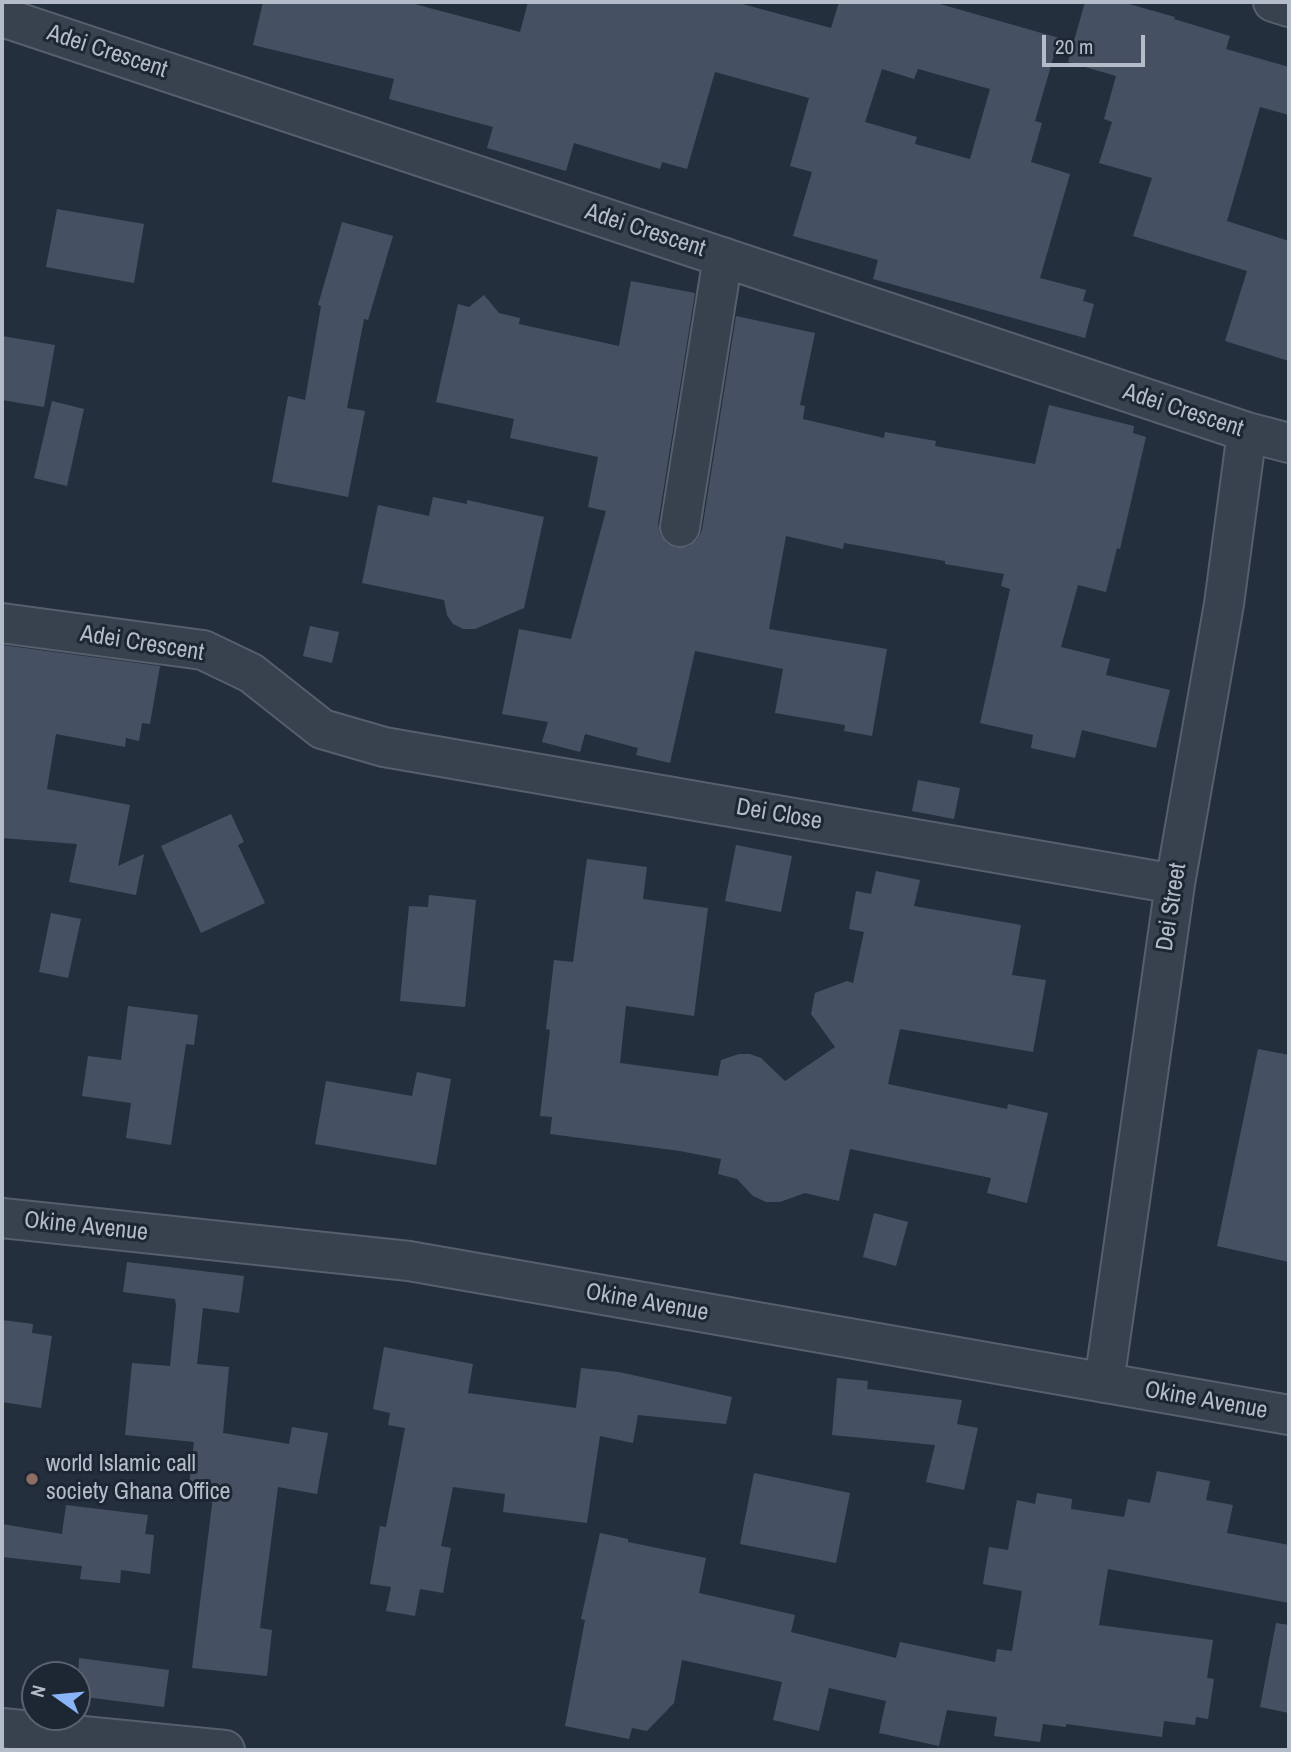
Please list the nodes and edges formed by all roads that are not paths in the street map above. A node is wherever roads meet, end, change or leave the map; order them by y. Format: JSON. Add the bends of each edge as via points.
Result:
{"nodes":[{"id":1,"x":1273,"y":2,"type":"edge"},
{"id":2,"x":1289,"y":6,"type":"edge"},
{"id":3,"x":2,"y":17,"type":"edge"},
{"id":4,"x":723,"y":257,"type":"junction"},
{"id":5,"x":1247,"y":432,"type":"junction"},
{"id":6,"x":1289,"y":443,"type":"edge"},
{"id":7,"x":680,"y":527,"type":"dead end"},
{"id":8,"x":2,"y":622,"type":"edge"},
{"id":9,"x":384,"y":747,"type":"joint"},
{"id":10,"x":1175,"y":884,"type":"junction"},
{"id":11,"x":2,"y":1218,"type":"edge"},
{"id":12,"x":1104,"y":1383,"type":"junction"},
{"id":13,"x":1289,"y":1415,"type":"edge"},
{"id":14,"x":2,"y":1728,"type":"edge"},
{"id":15,"x":225,"y":1750,"type":"edge"}],
"edges":[{"from":1,"to":2,"type":"street"},
{"from":3,"to":4,"type":"street","name":"Adei Crescent"},
{"from":4,"to":5,"type":"street","name":"Adei Crescent"},
{"from":4,"to":7,"type":"street"},
{"from":5,"to":6,"type":"street","name":"Adei Crescent"},
{"from":5,"to":10,"type":"street","name":"Dei Street","via":[[1224,604]]},
{"from":8,"to":9,"type":"street","name":"Adei Crescent","via":[[203,650],[251,673],[322,729]]},
{"from":9,"to":10,"type":"street","name":"Dei Close"},
{"from":10,"to":12,"type":"street","name":"Dei Street"},
{"from":11,"to":12,"type":"street","name":"Okine Avenue","via":[[409,1261]]},
{"from":12,"to":13,"type":"street","name":"Okine Avenue"},
{"from":14,"to":15,"type":"street"}]}
